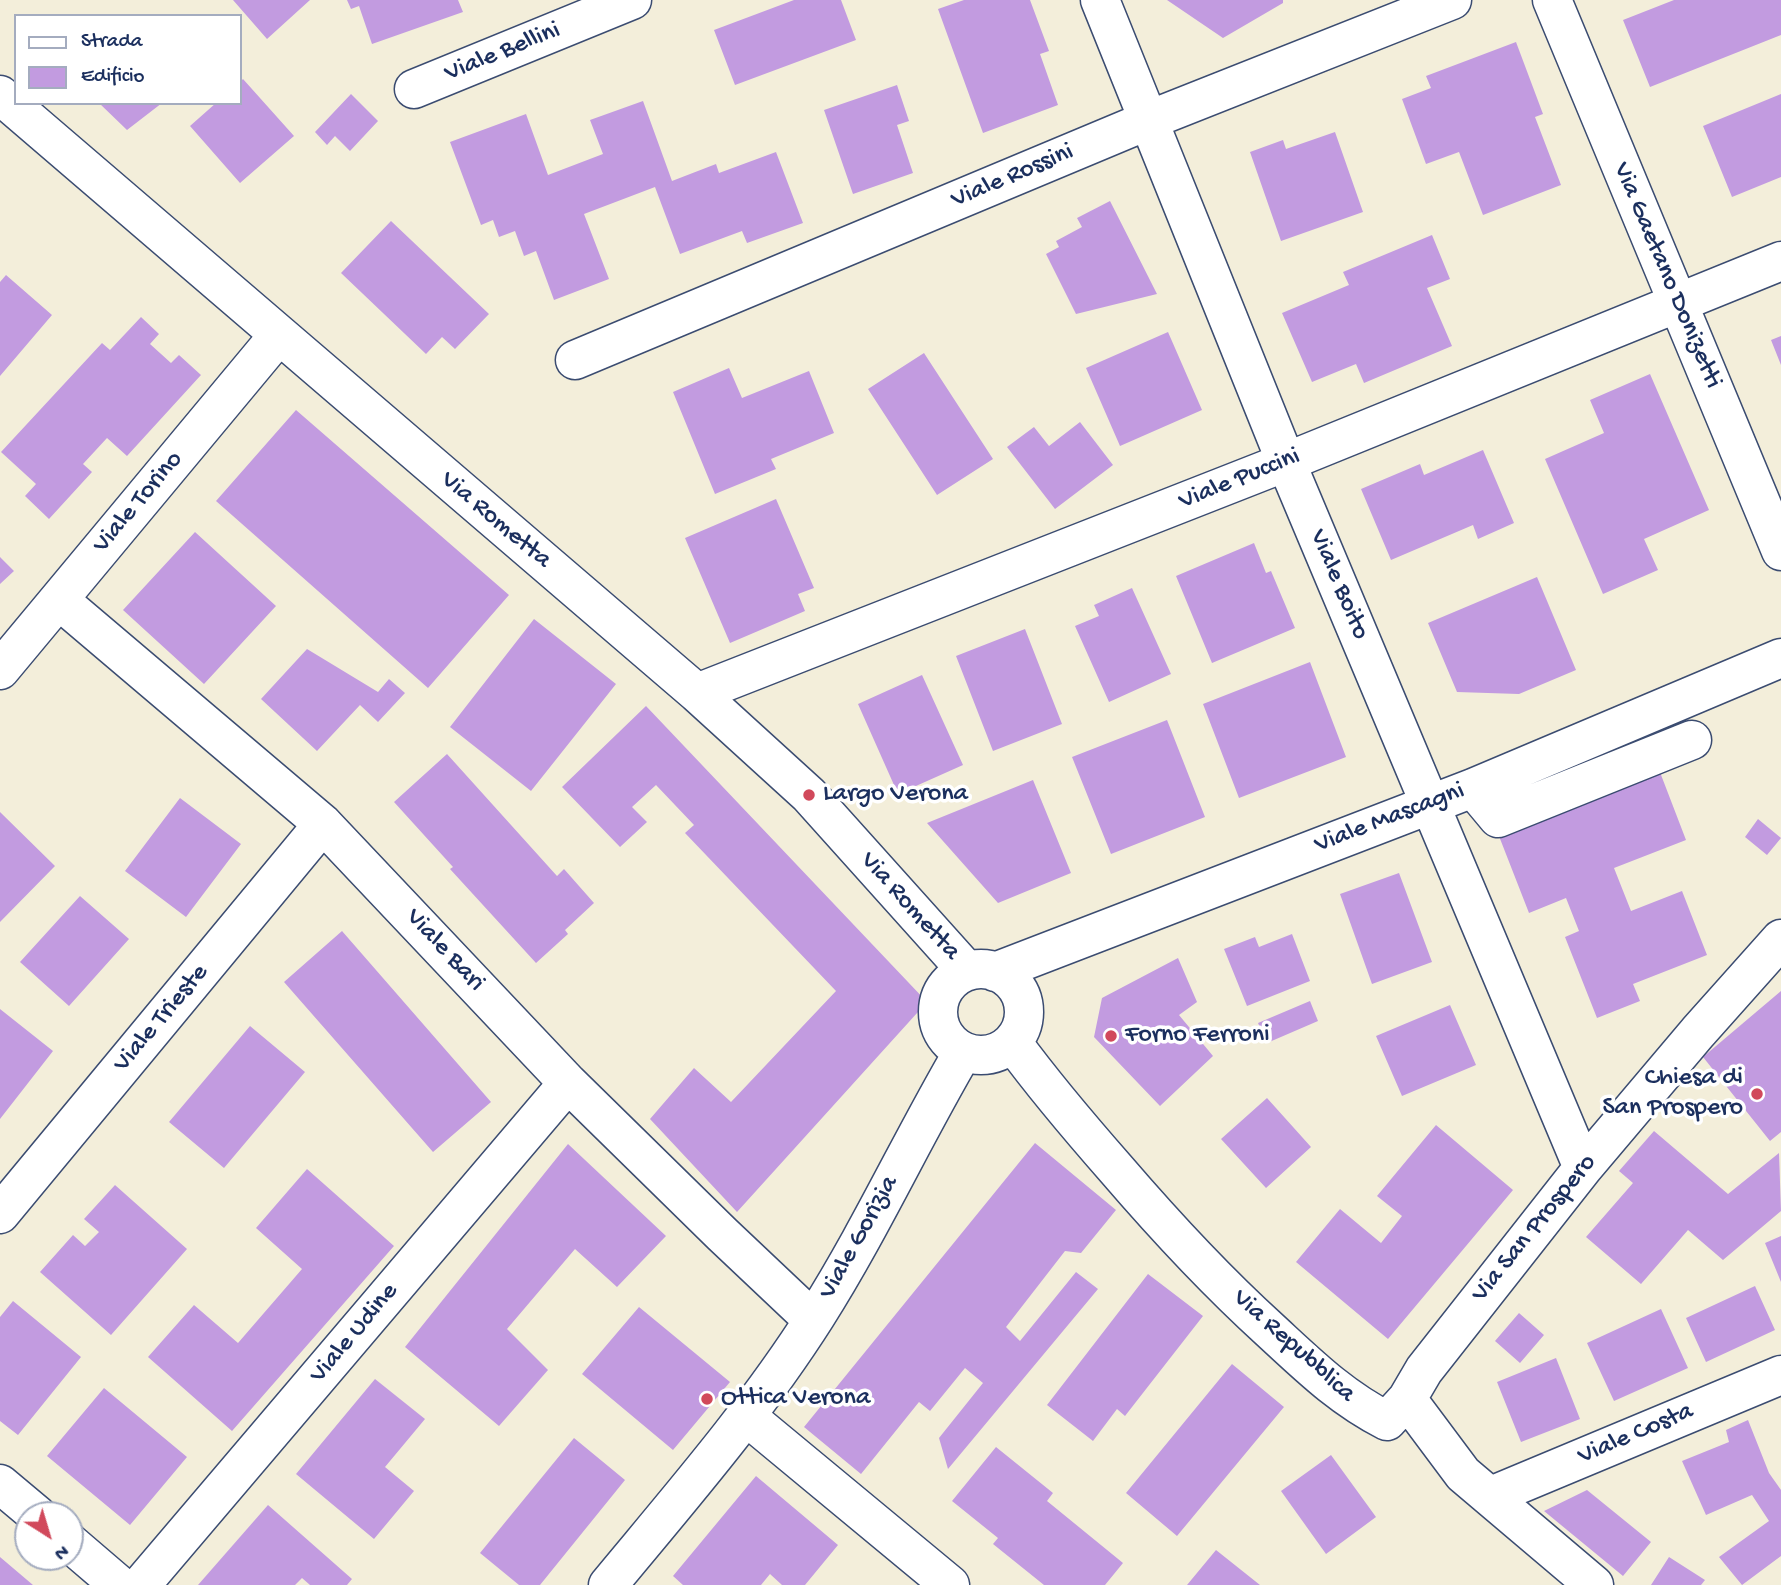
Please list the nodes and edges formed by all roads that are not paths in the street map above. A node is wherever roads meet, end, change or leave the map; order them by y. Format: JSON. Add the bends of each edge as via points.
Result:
{"nodes":[{"id":1,"x":632,"y":0,"type":"edge"},
{"id":2,"x":1100,"y":0,"type":"edge"},
{"id":3,"x":1452,"y":0,"type":"edge"},
{"id":4,"x":1552,"y":0,"type":"edge"},
{"id":5,"x":414,"y":89,"type":"dead end"},
{"id":6,"x":6,"y":111,"type":"edge"},
{"id":7,"x":1149,"y":120,"type":"junction"},
{"id":8,"x":1781,"y":261,"type":"edge"},
{"id":9,"x":1678,"y":303,"type":"junction"},
{"id":10,"x":278,"y":336,"type":"junction"},
{"id":11,"x":576,"y":360,"type":"dead end"},
{"id":12,"x":1286,"y":462,"type":"junction"},
{"id":13,"x":1781,"y":551,"type":"edge"},
{"id":14,"x":58,"y":600,"type":"junction"},
{"id":15,"x":1781,"y":658,"type":"edge"},
{"id":16,"x":0,"y":670,"type":"edge"},
{"id":17,"x":697,"y":693,"type":"junction"},
{"id":18,"x":1692,"y":740,"type":"dead end"},
{"id":19,"x":1473,"y":788,"type":"junction"},
{"id":20,"x":1431,"y":803,"type":"junction"},
{"id":21,"x":323,"y":824,"type":"junction"},
{"id":22,"x":1781,"y":939,"type":"edge"},
{"id":23,"x":981,"y":971,"type":"junction"},
{"id":24,"x":1012,"y":1042,"type":"junction"},
{"id":25,"x":963,"y":1052,"type":"junction"},
{"id":26,"x":568,"y":1083,"type":"junction"},
{"id":27,"x":1583,"y":1168,"type":"junction"},
{"id":28,"x":0,"y":1214,"type":"edge"},
{"id":29,"x":813,"y":1320,"type":"junction"},
{"id":30,"x":1781,"y":1374,"type":"edge"},
{"id":31,"x":1407,"y":1399,"type":"junction"},
{"id":32,"x":746,"y":1416,"type":"junction"},
{"id":33,"x":0,"y":1483,"type":"edge"},
{"id":34,"x":1491,"y":1496,"type":"junction"},
{"id":35,"x":21,"y":1501,"type":"edge"},
{"id":36,"x":84,"y":1555,"type":"edge"},
{"id":37,"x":119,"y":1585,"type":"edge"},
{"id":38,"x":141,"y":1585,"type":"edge"},
{"id":39,"x":608,"y":1585,"type":"edge"},
{"id":40,"x":950,"y":1585,"type":"edge"},
{"id":41,"x":1594,"y":1585,"type":"edge"}],
"edges":[{"from":1,"to":5,"type":"street","name":"Viale Bellini"},
{"from":2,"to":7,"type":"street","name":"Viale Boito"},
{"from":3,"to":7,"type":"street","name":"Viale Rossini"},
{"from":4,"to":9,"type":"street","name":"Via Gaetano Donizetti"},
{"from":6,"to":10,"type":"street","name":"Via Rometta"},
{"from":7,"to":11,"type":"street","name":"Viale Rossini"},
{"from":7,"to":12,"type":"street","name":"Viale Boito"},
{"from":8,"to":9,"type":"street","name":"Viale Puccini"},
{"from":9,"to":12,"type":"street","name":"Viale Puccini"},
{"from":9,"to":13,"type":"street","name":"Via Gaetano Donizetti"},
{"from":10,"to":14,"type":"street","name":"Viale Torino"},
{"from":10,"to":17,"type":"street","name":"Via Rometta"},
{"from":12,"to":17,"type":"street","name":"Viale Puccini"},
{"from":12,"to":20,"type":"street","name":"Viale Boito"},
{"from":14,"to":16,"type":"street","name":"Viale Torino"},
{"from":14,"to":21,"type":"street","name":"Viale Bari"},
{"from":15,"to":19,"type":"street","name":"Viale Mascagni"},
{"from":17,"to":23,"type":"street","name":"Via Rometta","via":[[808,795]]},
{"from":18,"to":19,"type":"street","via":[[1498,818]]},
{"from":19,"to":20,"type":"street","name":"Viale Mascagni"},
{"from":20,"to":23,"type":"street","name":"Viale Mascagni"},
{"from":20,"to":27,"type":"street","name":"Viale Boito"},
{"from":21,"to":26,"type":"street","name":"Viale Bari"},
{"from":21,"to":28,"type":"street","name":"Viale Trieste"},
{"from":22,"to":27,"type":"street","name":"Via San Prospero"},
{"from":23,"to":24,"type":"street","via":[[1004,975],[1024,1005],[1021,1028]]},
{"from":23,"to":25,"type":"street","via":[[947,986],[938,1004],[942,1032]]},
{"from":24,"to":25,"type":"street","via":[[983,1056]]},
{"from":24,"to":31,"type":"street","name":"Via Repubblica","via":[[1046,1089],[1176,1238],[1317,1373],[1357,1406],[1387,1421]]},
{"from":25,"to":29,"type":"street","name":"Viale Gorizia","via":[[845,1270]]},
{"from":26,"to":29,"type":"street","name":"Viale Bari"},
{"from":26,"to":38,"type":"street","name":"Viale Udine"},
{"from":27,"to":31,"type":"street","name":"Via San Prospero","via":[[1424,1370]]},
{"from":29,"to":32,"type":"street","name":"Viale Gorizia"},
{"from":30,"to":34,"type":"street","name":"Viale Costa"},
{"from":31,"to":34,"type":"street","via":[[1463,1474]]},
{"from":32,"to":39,"type":"street","name":"Viale Gorizia"},
{"from":32,"to":40,"type":"street"},
{"from":33,"to":35,"type":"street"},
{"from":34,"to":41,"type":"street"},
{"from":36,"to":37,"type":"street"}]}
